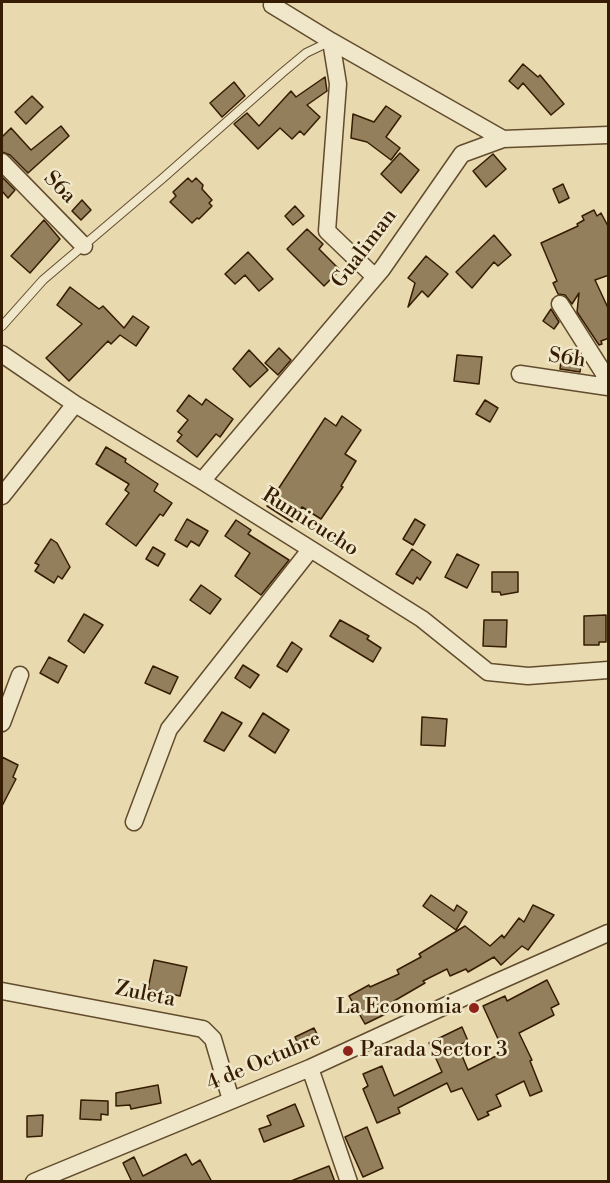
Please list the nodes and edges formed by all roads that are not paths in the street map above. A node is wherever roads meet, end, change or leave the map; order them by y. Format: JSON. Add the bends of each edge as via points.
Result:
{"nodes":[{"id":1,"x":272,"y":4,"type":"dead end"},
{"id":2,"x":331,"y":41,"type":"junction"},
{"id":3,"x":609,"y":135,"type":"edge"},
{"id":4,"x":503,"y":139,"type":"junction"},
{"id":5,"x":2,"y":162,"type":"edge"},
{"id":6,"x":84,"y":246,"type":"junction"},
{"id":7,"x":375,"y":277,"type":"junction"},
{"id":8,"x":561,"y":304,"type":"dead end"},
{"id":9,"x":2,"y":326,"type":"edge"},
{"id":10,"x":2,"y":354,"type":"edge"},
{"id":11,"x":520,"y":374,"type":"dead end"},
{"id":12,"x":609,"y":386,"type":"edge"},
{"id":13,"x":75,"y":404,"type":"junction"},
{"id":14,"x":202,"y":481,"type":"junction"},
{"id":15,"x":2,"y":496,"type":"edge"},
{"id":16,"x":310,"y":550,"type":"junction"},
{"id":17,"x":609,"y":670,"type":"edge"},
{"id":18,"x":20,"y":675,"type":"dead end"},
{"id":19,"x":2,"y":723,"type":"edge"},
{"id":20,"x":134,"y":822,"type":"dead end"},
{"id":21,"x":609,"y":933,"type":"edge"},
{"id":22,"x":2,"y":991,"type":"edge"},
{"id":23,"x":310,"y":1068,"type":"junction"},
{"id":24,"x":231,"y":1100,"type":"junction"},
{"id":25,"x":34,"y":1182,"type":"edge"},
{"id":26,"x":349,"y":1182,"type":"edge"}],
"edges":[{"from":1,"to":2,"type":"street"},
{"from":2,"to":4,"type":"street"},
{"from":2,"to":6,"type":"lane","via":[[306,53]]},
{"from":2,"to":7,"type":"street","via":[[338,84],[327,231]]},
{"from":3,"to":4,"type":"street","name":"Gualiman"},
{"from":4,"to":7,"type":"street","name":"Gualiman","via":[[462,154]]},
{"from":5,"to":6,"type":"street","name":"S6a"},
{"from":6,"to":9,"type":"lane","via":[[44,280]]},
{"from":7,"to":14,"type":"street","name":"Gualiman"},
{"from":8,"to":12,"type":"street"},
{"from":10,"to":13,"type":"street","name":"Rumicucho"},
{"from":11,"to":12,"type":"street","name":"S6h"},
{"from":13,"to":14,"type":"street","name":"Rumicucho"},
{"from":13,"to":15,"type":"street"},
{"from":14,"to":16,"type":"street","name":"Rumicucho"},
{"from":16,"to":17,"type":"street","name":"Rumicucho","via":[[422,619],[488,672],[528,676]]},
{"from":16,"to":20,"type":"street","via":[[169,729]]},
{"from":18,"to":19,"type":"street"},
{"from":21,"to":23,"type":"street","name":"4 de Octubre"},
{"from":22,"to":24,"type":"street","name":"Zuleta","via":[[203,1029],[213,1038]]},
{"from":23,"to":24,"type":"street","name":"4 de Octubre"},
{"from":23,"to":26,"type":"street"},
{"from":24,"to":25,"type":"street","name":"4 de Octubre"}]}
